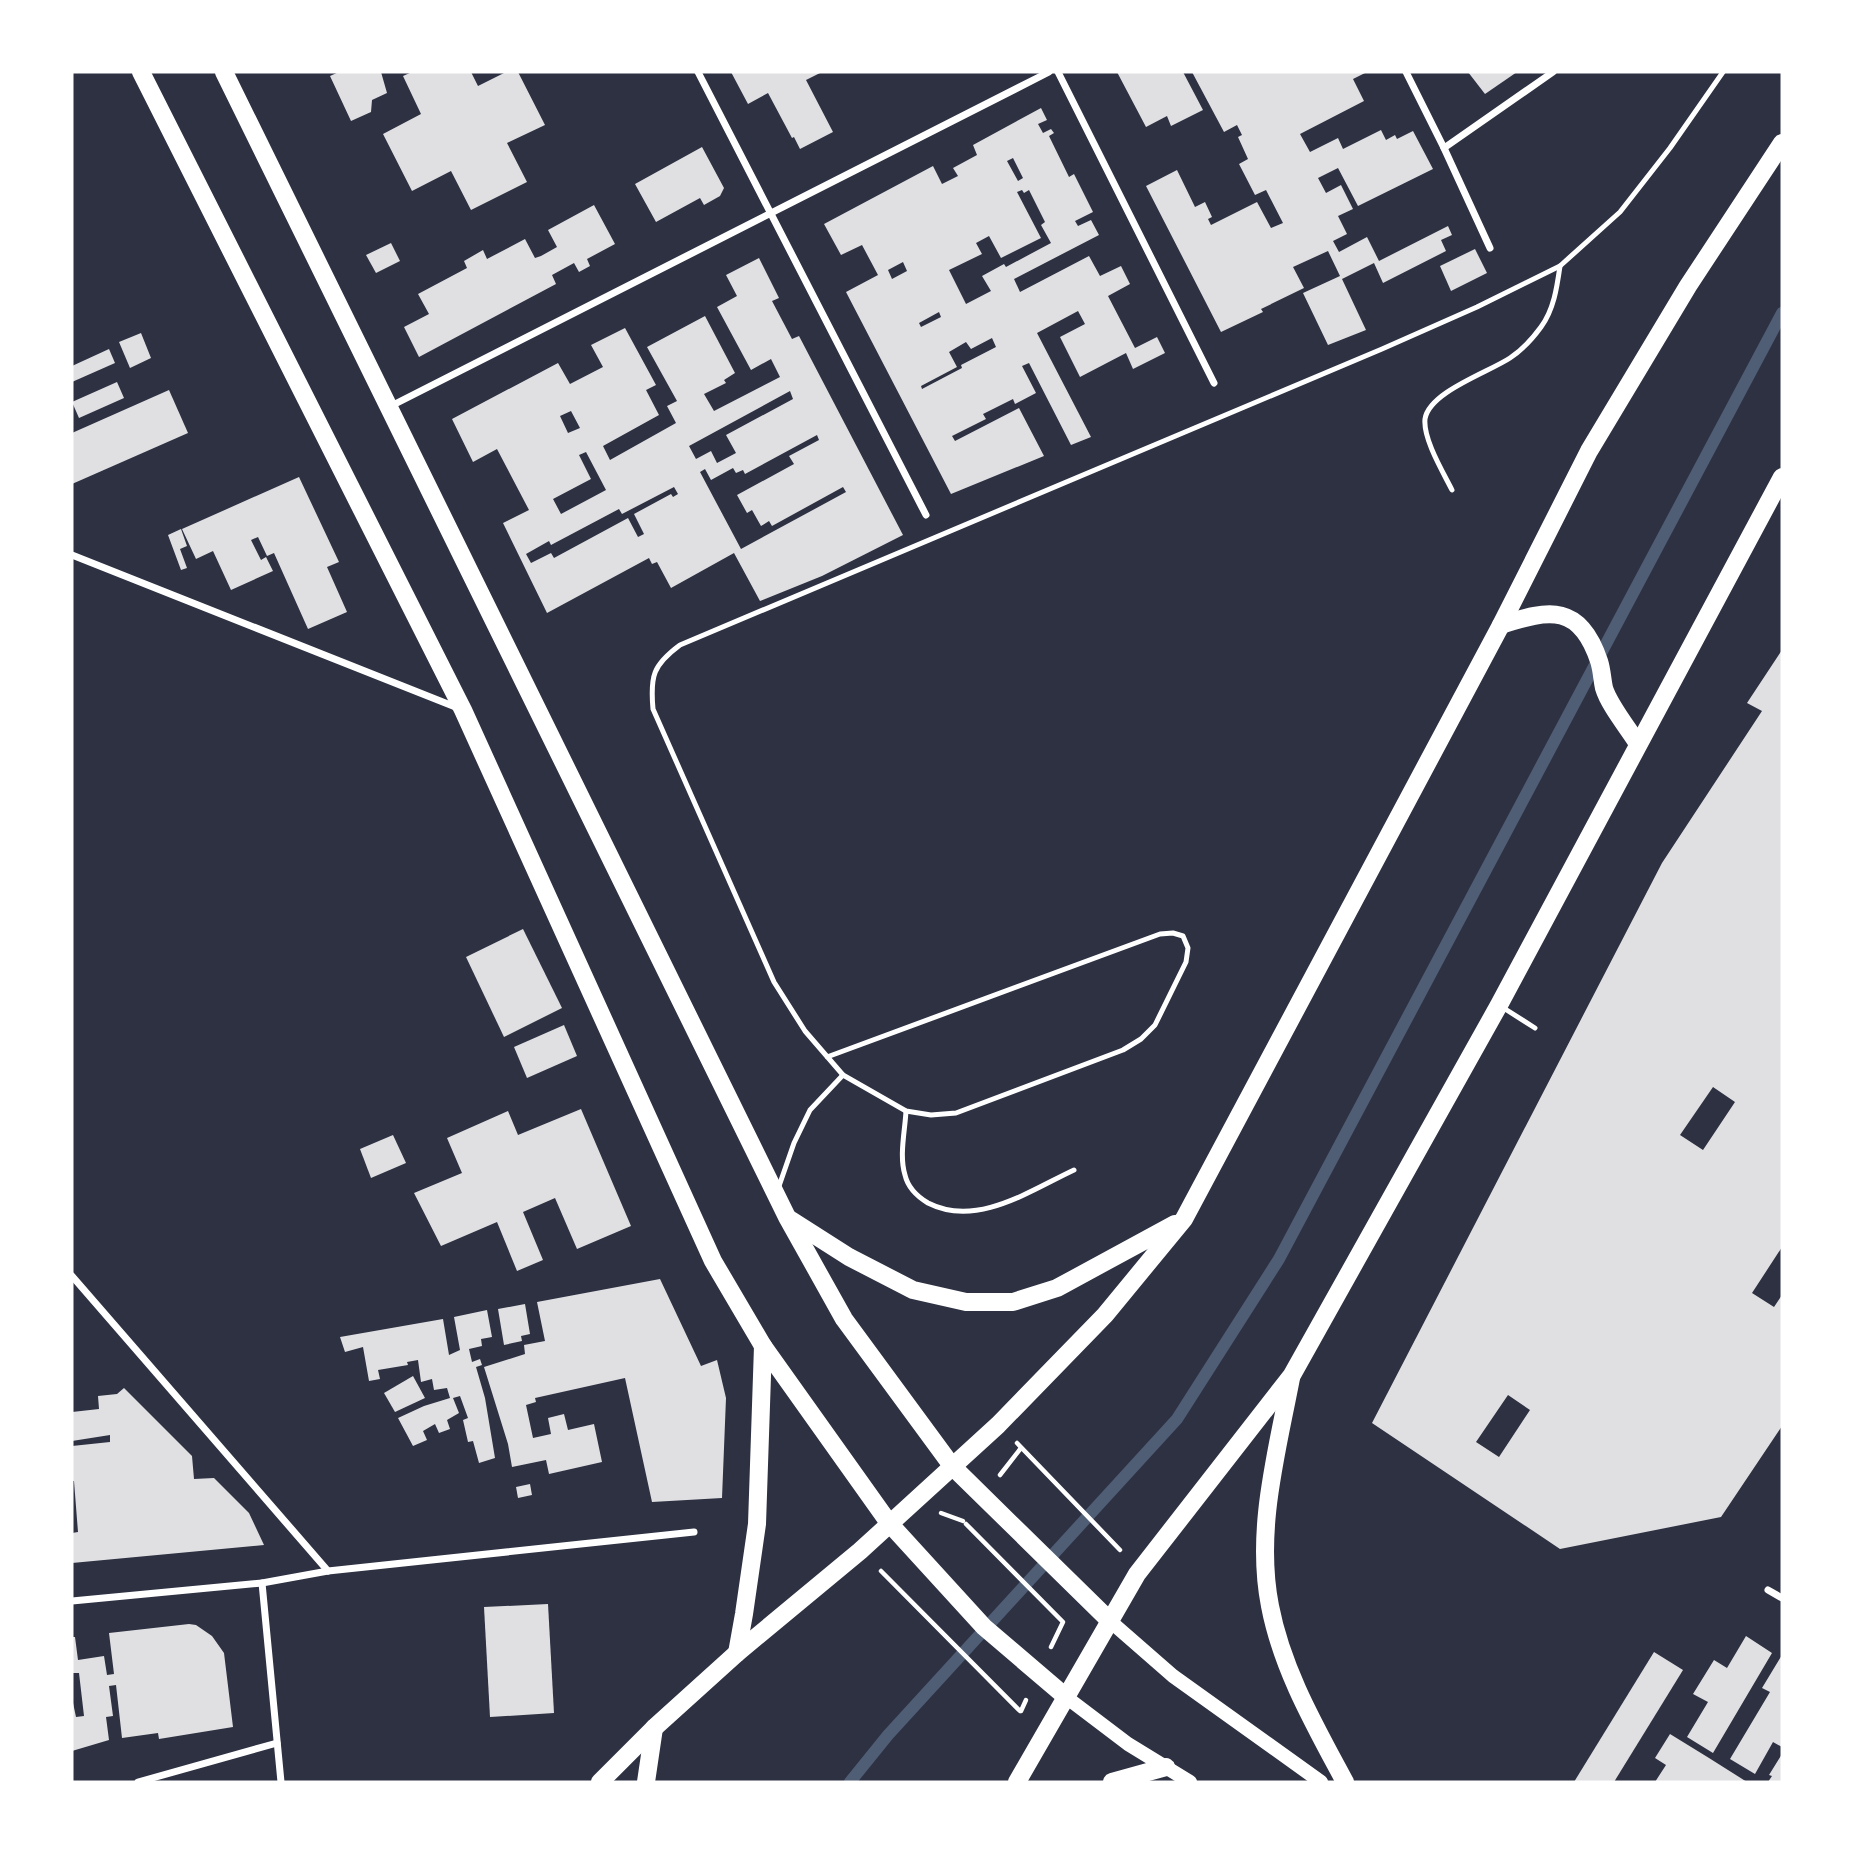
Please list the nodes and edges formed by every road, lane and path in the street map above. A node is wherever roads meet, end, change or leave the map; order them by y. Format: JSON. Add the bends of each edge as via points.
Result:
{"nodes":[{"id":1,"x":141,"y":72,"type":"edge"},
{"id":2,"x":224,"y":72,"type":"edge"},
{"id":3,"x":698,"y":72,"type":"edge"},
{"id":4,"x":1049,"y":72,"type":"edge"},
{"id":5,"x":1058,"y":72,"type":"edge"},
{"id":6,"x":1406,"y":72,"type":"edge"},
{"id":7,"x":1553,"y":72,"type":"edge"},
{"id":8,"x":1723,"y":73,"type":"edge"},
{"id":9,"x":1782,"y":143,"type":"edge"},
{"id":10,"x":1444,"y":148,"type":"junction"},
{"id":11,"x":771,"y":213,"type":"junction"},
{"id":12,"x":1490,"y":248,"type":"dead end"},
{"id":13,"x":1560,"y":266,"type":"junction"},
{"id":14,"x":1214,"y":383,"type":"dead end"},
{"id":15,"x":388,"y":407,"type":"junction"},
{"id":16,"x":1782,"y":477,"type":"edge"},
{"id":17,"x":1452,"y":489,"type":"dead end"},
{"id":18,"x":926,"y":515,"type":"dead end"},
{"id":19,"x":72,"y":555,"type":"edge"},
{"id":20,"x":1501,"y":625,"type":"junction"},
{"id":21,"x":463,"y":710,"type":"junction"},
{"id":22,"x":1638,"y":744,"type":"junction"},
{"id":23,"x":1499,"y":1005,"type":"junction"},
{"id":24,"x":1535,"y":1028,"type":"dead end"},
{"id":25,"x":827,"y":1057,"type":"junction"},
{"id":26,"x":844,"y":1075,"type":"junction"},
{"id":27,"x":906,"y":1111,"type":"junction"},
{"id":28,"x":1074,"y":1170,"type":"dead end"},
{"id":29,"x":776,"y":1194,"type":"junction"},
{"id":30,"x":787,"y":1217,"type":"junction"},
{"id":31,"x":1185,"y":1219,"type":"junction"},
{"id":32,"x":72,"y":1276,"type":"edge"},
{"id":33,"x":763,"y":1346,"type":"junction"},
{"id":34,"x":1292,"y":1375,"type":"junction"},
{"id":35,"x":1021,"y":1448,"type":"dead end"},
{"id":36,"x":952,"y":1466,"type":"junction"},
{"id":37,"x":963,"y":1521,"type":"dead end"},
{"id":38,"x":889,"y":1523,"type":"junction"},
{"id":39,"x":694,"y":1532,"type":"dead end"},
{"id":40,"x":1126,"y":1557,"type":"dead end"},
{"id":41,"x":328,"y":1571,"type":"junction"},
{"id":42,"x":883,"y":1573,"type":"dead end"},
{"id":43,"x":262,"y":1583,"type":"junction"},
{"id":44,"x":1768,"y":1590,"type":"dead end"},
{"id":45,"x":1782,"y":1598,"type":"edge"},
{"id":46,"x":72,"y":1601,"type":"edge"},
{"id":47,"x":1110,"y":1621,"type":"junction"},
{"id":48,"x":1063,"y":1622,"type":"dead end"},
{"id":49,"x":737,"y":1653,"type":"junction"},
{"id":50,"x":1066,"y":1697,"type":"junction"},
{"id":51,"x":1021,"y":1712,"type":"dead end"},
{"id":52,"x":654,"y":1728,"type":"junction"},
{"id":53,"x":277,"y":1743,"type":"junction"},
{"id":54,"x":1166,"y":1767,"type":"junction"},
{"id":55,"x":138,"y":1782,"type":"edge"},
{"id":56,"x":281,"y":1782,"type":"edge"},
{"id":57,"x":600,"y":1782,"type":"edge"},
{"id":58,"x":646,"y":1782,"type":"edge"},
{"id":59,"x":1017,"y":1782,"type":"edge"},
{"id":60,"x":1112,"y":1782,"type":"edge"},
{"id":61,"x":1190,"y":1782,"type":"edge"},
{"id":62,"x":1321,"y":1782,"type":"edge"},
{"id":63,"x":1345,"y":1782,"type":"edge"}],
"edges":[{"from":1,"to":21,"type":"main road"},
{"from":2,"to":15,"type":"main road"},
{"from":3,"to":11,"type":"street"},
{"from":4,"to":11,"type":"street"},
{"from":5,"to":14,"type":"street"},
{"from":6,"to":10,"type":"street"},
{"from":7,"to":10,"type":"street"},
{"from":8,"to":13,"type":"lane","via":[[1620,212]]},
{"from":9,"to":20,"type":"main road","via":[[1688,286],[1589,451]]},
{"from":10,"to":12,"type":"street"},
{"from":11,"to":15,"type":"street"},
{"from":11,"to":18,"type":"street"},
{"from":13,"to":17,"type":"lane","via":[[1551,308],[1527,343],[1512,357],[1429,407],[1427,435]]},
{"from":13,"to":25,"type":"lane","via":[[1382,349],[680,645],[664,656],[654,671],[653,709],[774,982]]},
{"from":15,"to":29,"type":"main road"},
{"from":16,"to":22,"type":"main road"},
{"from":19,"to":21,"type":"street"},
{"from":20,"to":22,"type":"main road","via":[[1534,614],[1559,614],[1578,623],[1592,642],[1605,691]]},
{"from":20,"to":31,"type":"main road"},
{"from":21,"to":33,"type":"main road","via":[[713,1261]]},
{"from":22,"to":23,"type":"main road"},
{"from":23,"to":24,"type":"lane"},
{"from":23,"to":34,"type":"main road"},
{"from":25,"to":26,"type":"lane"},
{"from":25,"to":27,"type":"lane","via":[[1160,934],[1184,936],[1186,962],[1155,1025],[1141,1039],[1123,1050],[956,1113]]},
{"from":26,"to":27,"type":"lane"},
{"from":26,"to":29,"type":"lane","via":[[810,1110]]},
{"from":27,"to":28,"type":"lane","via":[[905,1175],[917,1197],[939,1208],[968,1211],[997,1206]]},
{"from":29,"to":30,"type":"main road"},
{"from":30,"to":31,"type":"main road","via":[[849,1257],[913,1290],[966,1302],[1013,1302],[1057,1288]]},
{"from":30,"to":36,"type":"main road","via":[[844,1319]]},
{"from":31,"to":36,"type":"main road","via":[[1105,1315],[999,1425]]},
{"from":32,"to":41,"type":"street"},
{"from":33,"to":38,"type":"main road"},
{"from":33,"to":49,"type":"main road","via":[[757,1524]]},
{"from":34,"to":47,"type":"main road","via":[[1138,1574]]},
{"from":34,"to":63,"type":"main road","via":[[1268,1497],[1265,1547],[1270,1605],[1286,1662]]},
{"from":35,"to":40,"type":"path"},
{"from":36,"to":38,"type":"main road"},
{"from":36,"to":47,"type":"main road"},
{"from":37,"to":48,"type":"path"},
{"from":38,"to":49,"type":"main road"},
{"from":38,"to":50,"type":"main road","via":[[984,1628]]},
{"from":39,"to":41,"type":"street"},
{"from":41,"to":43,"type":"street"},
{"from":42,"to":51,"type":"path"},
{"from":43,"to":46,"type":"street"},
{"from":43,"to":53,"type":"street"},
{"from":44,"to":45,"type":"street"},
{"from":47,"to":50,"type":"main road"},
{"from":47,"to":62,"type":"main road","via":[[1173,1676]]},
{"from":49,"to":52,"type":"main road"},
{"from":50,"to":54,"type":"main road"},
{"from":50,"to":59,"type":"main road"},
{"from":52,"to":57,"type":"main road"},
{"from":52,"to":58,"type":"main road"},
{"from":53,"to":55,"type":"street"},
{"from":53,"to":56,"type":"street"},
{"from":54,"to":60,"type":"main road"},
{"from":54,"to":61,"type":"main road"}]}
